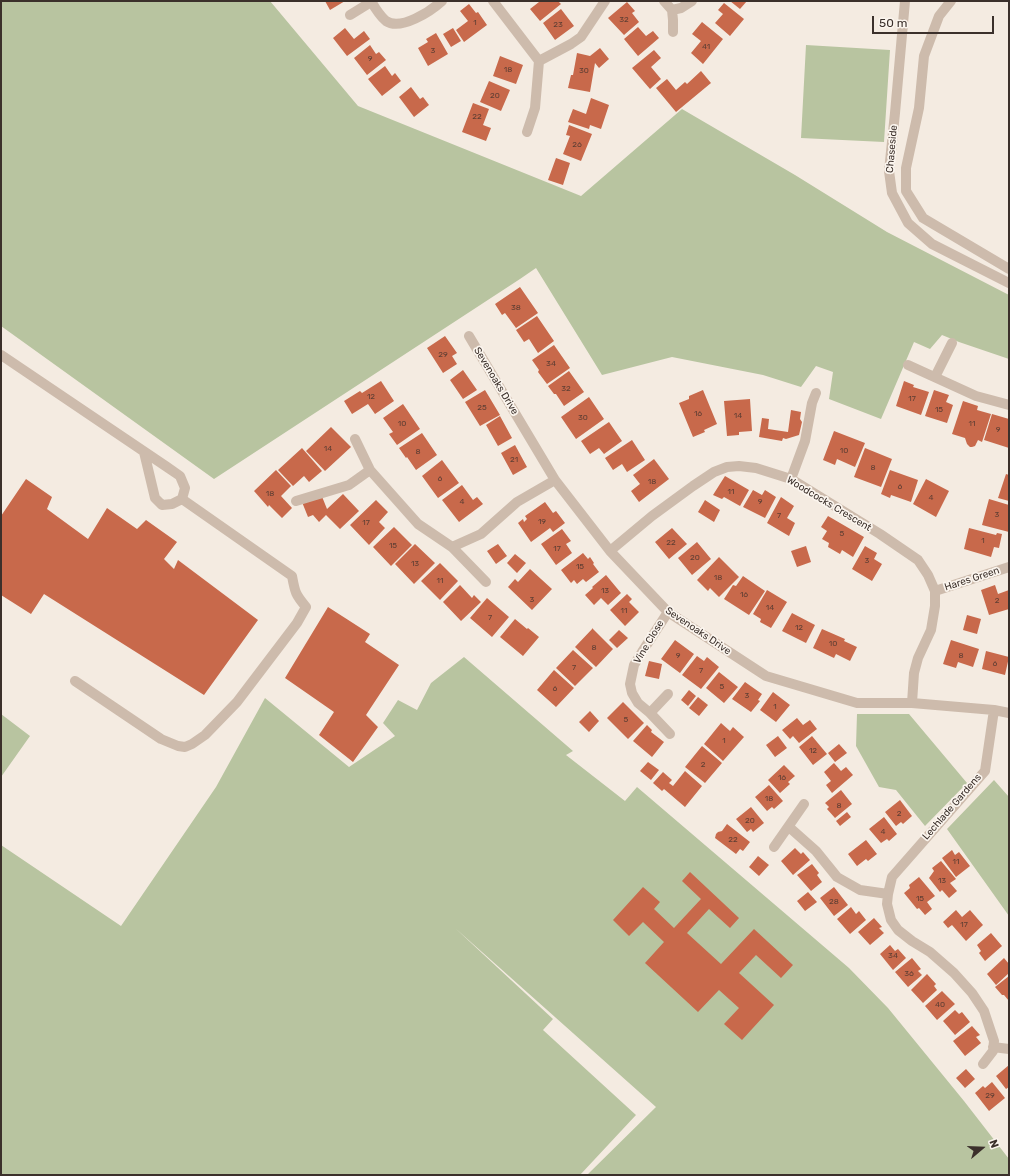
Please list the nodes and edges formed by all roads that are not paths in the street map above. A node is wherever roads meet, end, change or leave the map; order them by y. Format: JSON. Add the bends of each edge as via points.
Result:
{"nodes":[{"id":1,"x":442,"y":1,"type":"edge"},
{"id":2,"x":493,"y":1,"type":"edge"},
{"id":3,"x":605,"y":1,"type":"edge"},
{"id":4,"x":664,"y":1,"type":"edge"},
{"id":5,"x":692,"y":1,"type":"edge"},
{"id":6,"x":905,"y":1,"type":"edge"},
{"id":7,"x":951,"y":1,"type":"edge"},
{"id":8,"x":371,"y":2,"type":"edge"},
{"id":9,"x":672,"y":10,"type":"junction"},
{"id":10,"x":350,"y":15,"type":"dead end"},
{"id":11,"x":673,"y":32,"type":"dead end"},
{"id":12,"x":539,"y":61,"type":"junction"},
{"id":13,"x":527,"y":132,"type":"dead end"},
{"id":14,"x":1009,"y":269,"type":"edge"},
{"id":15,"x":1009,"y":284,"type":"edge"},
{"id":16,"x":469,"y":336,"type":"dead end"},
{"id":17,"x":952,"y":343,"type":"dead end"},
{"id":18,"x":1,"y":355,"type":"edge"},
{"id":19,"x":908,"y":365,"type":"dead end"},
{"id":20,"x":935,"y":377,"type":"junction"},
{"id":21,"x":816,"y":393,"type":"dead end"},
{"id":22,"x":1009,"y":405,"type":"edge"},
{"id":23,"x":355,"y":439,"type":"dead end"},
{"id":24,"x":144,"y":452,"type":"junction"},
{"id":25,"x":370,"y":470,"type":"junction"},
{"id":26,"x":791,"y":479,"type":"junction"},
{"id":27,"x":555,"y":480,"type":"junction"},
{"id":28,"x":182,"y":499,"type":"junction"},
{"id":29,"x":296,"y":501,"type":"dead end"},
{"id":30,"x":452,"y":547,"type":"junction"},
{"id":31,"x":610,"y":551,"type":"junction"},
{"id":32,"x":1009,"y":568,"type":"edge"},
{"id":33,"x":486,"y":582,"type":"dead end"},
{"id":34,"x":935,"y":591,"type":"junction"},
{"id":35,"x":668,"y":612,"type":"junction"},
{"id":36,"x":75,"y":681,"type":"dead end"},
{"id":37,"x":668,"y":694,"type":"dead end"},
{"id":38,"x":912,"y":703,"type":"junction"},
{"id":39,"x":994,"y":710,"type":"junction"},
{"id":40,"x":650,"y":713,"type":"junction"},
{"id":41,"x":1009,"y":713,"type":"edge"},
{"id":42,"x":670,"y":734,"type":"dead end"},
{"id":43,"x":804,"y":804,"type":"dead end"},
{"id":44,"x":789,"y":827,"type":"junction"},
{"id":45,"x":774,"y":847,"type":"dead end"},
{"id":46,"x":888,"y":894,"type":"junction"},
{"id":47,"x":993,"y":1047,"type":"junction"},
{"id":48,"x":1009,"y":1049,"type":"edge"},
{"id":49,"x":982,"y":1064,"type":"dead end"}],
"edges":[{"from":1,"to":8,"type":"street","via":[[421,16],[396,24],[387,21]]},
{"from":2,"to":12,"type":"street"},
{"from":3,"to":12,"type":"street","via":[[581,37]]},
{"from":4,"to":9,"type":"street"},
{"from":5,"to":9,"type":"street"},
{"from":6,"to":15,"type":"street","name":"Chaseside","via":[[889,171],[892,193],[908,223],[932,244]]},
{"from":7,"to":14,"type":"street","via":[[939,16],[924,56],[919,108],[906,168],[906,191],[923,218]]},
{"from":8,"to":10,"type":"street"},
{"from":9,"to":11,"type":"street"},
{"from":12,"to":13,"type":"street","via":[[535,108]]},
{"from":16,"to":27,"type":"street","name":"Sevenoaks Drive"},
{"from":17,"to":20,"type":"street"},
{"from":18,"to":24,"type":"street"},
{"from":19,"to":20,"type":"street"},
{"from":20,"to":22,"type":"street","via":[[976,396]]},
{"from":21,"to":26,"type":"street","via":[[805,441]]},
{"from":23,"to":25,"type":"street"},
{"from":24,"to":28,"type":"street","via":[[180,476],[185,488]]},
{"from":24,"to":28,"type":"street","via":[[155,498],[162,505]]},
{"from":25,"to":29,"type":"street","via":[[348,485]]},
{"from":25,"to":30,"type":"street","via":[[418,524]]},
{"from":26,"to":31,"type":"street","name":"Woodcocks Crescent","via":[[756,468],[739,466],[714,472],[652,516]]},
{"from":26,"to":34,"type":"street","name":"Woodcocks Crescent","via":[[918,560]]},
{"from":27,"to":30,"type":"street","via":[[517,502],[481,534]]},
{"from":27,"to":31,"type":"street","name":"Sevenoaks Drive"},
{"from":28,"to":36,"type":"street","via":[[292,576],[297,597],[306,607],[297,623],[237,702],[205,735],[185,747],[161,739]]},
{"from":30,"to":33,"type":"street"},
{"from":31,"to":35,"type":"street","name":"Sevenoaks Drive"},
{"from":32,"to":34,"type":"street","name":"Hares Green"},
{"from":34,"to":38,"type":"street","name":"Woodcocks Crescent","via":[[931,630],[915,669]]},
{"from":35,"to":38,"type":"street","name":"Sevenoaks Drive","via":[[766,676],[857,703]]},
{"from":35,"to":40,"type":"street","name":"Vine Close","via":[[634,665],[631,675],[632,693],[638,703]]},
{"from":37,"to":40,"type":"street"},
{"from":38,"to":39,"type":"street","name":"Sevenoaks Drive"},
{"from":39,"to":41,"type":"street","name":"Sevenoaks Drive"},
{"from":39,"to":46,"type":"street","name":"Lechlade Gardens","via":[[985,771],[892,877]]},
{"from":40,"to":42,"type":"street","name":"Vine Close"},
{"from":43,"to":44,"type":"street"},
{"from":44,"to":45,"type":"street"},
{"from":44,"to":46,"type":"street","via":[[816,851],[837,877],[860,890]]},
{"from":46,"to":47,"type":"street","name":"Lechlade Gardens","via":[[887,904],[891,920],[898,930],[930,952],[972,993],[984,1011],[991,1029]]},
{"from":47,"to":48,"type":"street"},
{"from":47,"to":49,"type":"street","via":[[993,1051]]}]}
